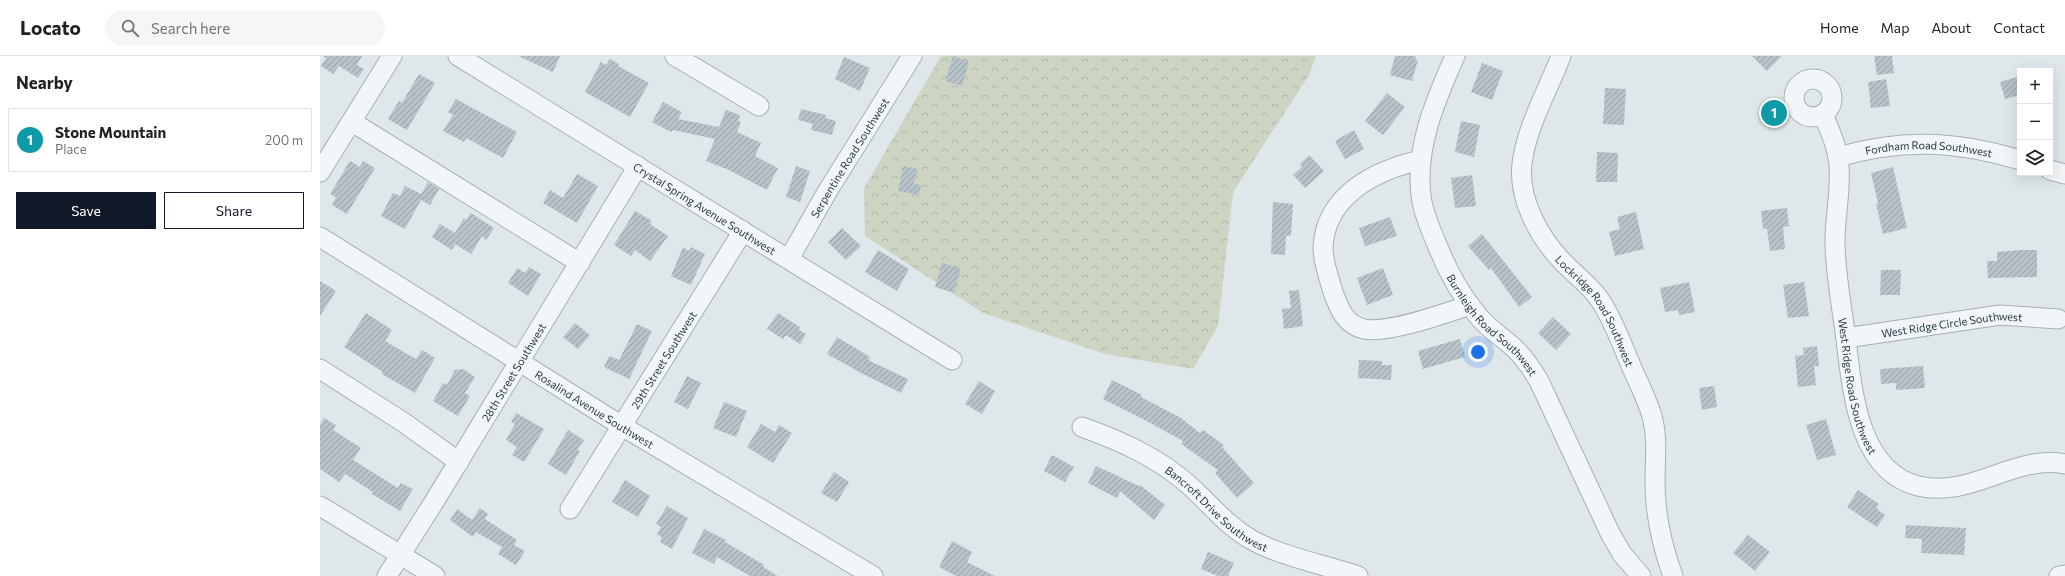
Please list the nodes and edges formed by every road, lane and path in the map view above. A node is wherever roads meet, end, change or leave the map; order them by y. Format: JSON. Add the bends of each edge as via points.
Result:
{"nodes":[{"id":1,"x":392,"y":56,"type":"edge"},
{"id":2,"x":458,"y":56,"type":"edge"},
{"id":3,"x":675,"y":56,"type":"edge"},
{"id":4,"x":912,"y":56,"type":"edge"},
{"id":5,"x":1455,"y":56,"type":"edge"},
{"id":6,"x":1561,"y":56,"type":"edge"},
{"id":7,"x":759,"y":106,"type":"dead end"},
{"id":8,"x":1823,"y":114,"type":"dead end"},
{"id":9,"x":352,"y":122,"type":"junction"},
{"id":10,"x":1838,"y":157,"type":"junction"},
{"id":11,"x":2017,"y":159,"type":"edge"},
{"id":12,"x":1421,"y":160,"type":"junction"},
{"id":13,"x":638,"y":166,"type":"junction"},
{"id":14,"x":2053,"y":171,"type":"edge"},
{"id":15,"x":320,"y":172,"type":"edge"},
{"id":16,"x":2065,"y":174,"type":"edge"},
{"id":17,"x":743,"y":231,"type":"junction"},
{"id":18,"x":320,"y":237,"type":"edge"},
{"id":19,"x":789,"y":259,"type":"junction"},
{"id":20,"x":580,"y":263,"type":"junction"},
{"id":21,"x":1470,"y":305,"type":"junction"},
{"id":22,"x":2058,"y":319,"type":"dead end"},
{"id":23,"x":1846,"y":338,"type":"junction"},
{"id":24,"x":952,"y":360,"type":"dead end"},
{"id":25,"x":520,"y":362,"type":"junction"},
{"id":26,"x":320,"y":369,"type":"edge"},
{"id":27,"x":622,"y":426,"type":"junction"},
{"id":28,"x":1082,"y":427,"type":"dead end"},
{"id":29,"x":460,"y":462,"type":"junction"},
{"id":30,"x":2065,"y":464,"type":"edge"},
{"id":31,"x":320,"y":506,"type":"edge"},
{"id":32,"x":570,"y":509,"type":"dead end"},
{"id":33,"x":400,"y":554,"type":"junction"},
{"id":34,"x":2065,"y":575,"type":"edge"},
{"id":35,"x":387,"y":576,"type":"edge"},
{"id":36,"x":435,"y":576,"type":"edge"},
{"id":37,"x":873,"y":576,"type":"edge"},
{"id":38,"x":1358,"y":576,"type":"edge"},
{"id":39,"x":1641,"y":576,"type":"edge"},
{"id":40,"x":1673,"y":576,"type":"edge"},
{"id":41,"x":2059,"y":576,"type":"edge"}],
"edges":[{"from":1,"to":9,"type":"street"},
{"from":2,"to":13,"type":"street","name":"Crystal Spring Avenue Southwest"},
{"from":3,"to":7,"type":"street"},
{"from":4,"to":19,"type":"street","name":"Serpentine Road Southwest"},
{"from":5,"to":12,"type":"street","name":"Burnleigh Road Southwest","via":[[1431,118]]},
{"from":6,"to":40,"type":"street","name":"Lockridge Road Southwest","via":[[1525,145],[1522,165],[1525,197],[1549,247],[1587,284],[1610,316],[1646,400],[1656,438],[1656,508],[1660,535]]},
{"from":8,"to":10,"type":"street","name":"West Ridge Road Southwest"},
{"from":9,"to":15,"type":"street"},
{"from":9,"to":20,"type":"street"},
{"from":10,"to":11,"type":"street","name":"Fordham Road Southwest","via":[[1864,150],[1913,143],[1965,147]]},
{"from":10,"to":23,"type":"street","name":"West Ridge Road Southwest","via":[[1839,191],[1835,243]]},
{"from":12,"to":21,"type":"street","name":"Burnleigh Road Southwest","via":[[1422,202],[1431,232],[1454,282]]},
{"from":12,"to":21,"type":"street","via":[[1384,171],[1365,181],[1340,202],[1332,214],[1323,247],[1325,266],[1339,308],[1353,325],[1371,330],[1425,320]]},
{"from":13,"to":17,"type":"street","name":"Crystal Spring Avenue Southwest"},
{"from":13,"to":20,"type":"street","name":"28th Street Southwest"},
{"from":14,"to":16,"type":"street"},
{"from":17,"to":19,"type":"street","name":"Crystal Spring Avenue Southwest"},
{"from":17,"to":27,"type":"street","name":"29th Street Southwest"},
{"from":18,"to":25,"type":"street","name":"Rosalind Avenue Southwest"},
{"from":19,"to":24,"type":"street","name":"Crystal Spring Avenue Southwest"},
{"from":20,"to":25,"type":"street","name":"28th Street Southwest"},
{"from":21,"to":39,"type":"street","name":"Burnleigh Road Southwest","via":[[1480,319],[1519,354],[1539,381],[1610,533],[1622,554]]},
{"from":22,"to":23,"type":"street","name":"West Ridge Circle Southwest","via":[[2000,315]]},
{"from":23,"to":30,"type":"street","name":"West Ridge Road Southwest","via":[[1860,424],[1880,460],[1902,480],[1931,488],[1949,488],[1968,485],[2035,463]]},
{"from":25,"to":27,"type":"street","name":"Rosalind Avenue Southwest"},
{"from":25,"to":29,"type":"street","name":"28th Street Southwest"},
{"from":26,"to":29,"type":"street"},
{"from":27,"to":32,"type":"street","name":"29th Street Southwest"},
{"from":27,"to":37,"type":"street","name":"Rosalind Avenue Southwest"},
{"from":28,"to":38,"type":"street","name":"Bancroft Drive Southwest","via":[[1133,448],[1169,469],[1191,486],[1234,529],[1252,540],[1271,549]]},
{"from":29,"to":33,"type":"street","name":"28th Street Southwest"},
{"from":31,"to":33,"type":"street"},
{"from":33,"to":35,"type":"street","name":"28th Street Southwest"},
{"from":33,"to":36,"type":"street"},
{"from":34,"to":41,"type":"street"}]}
